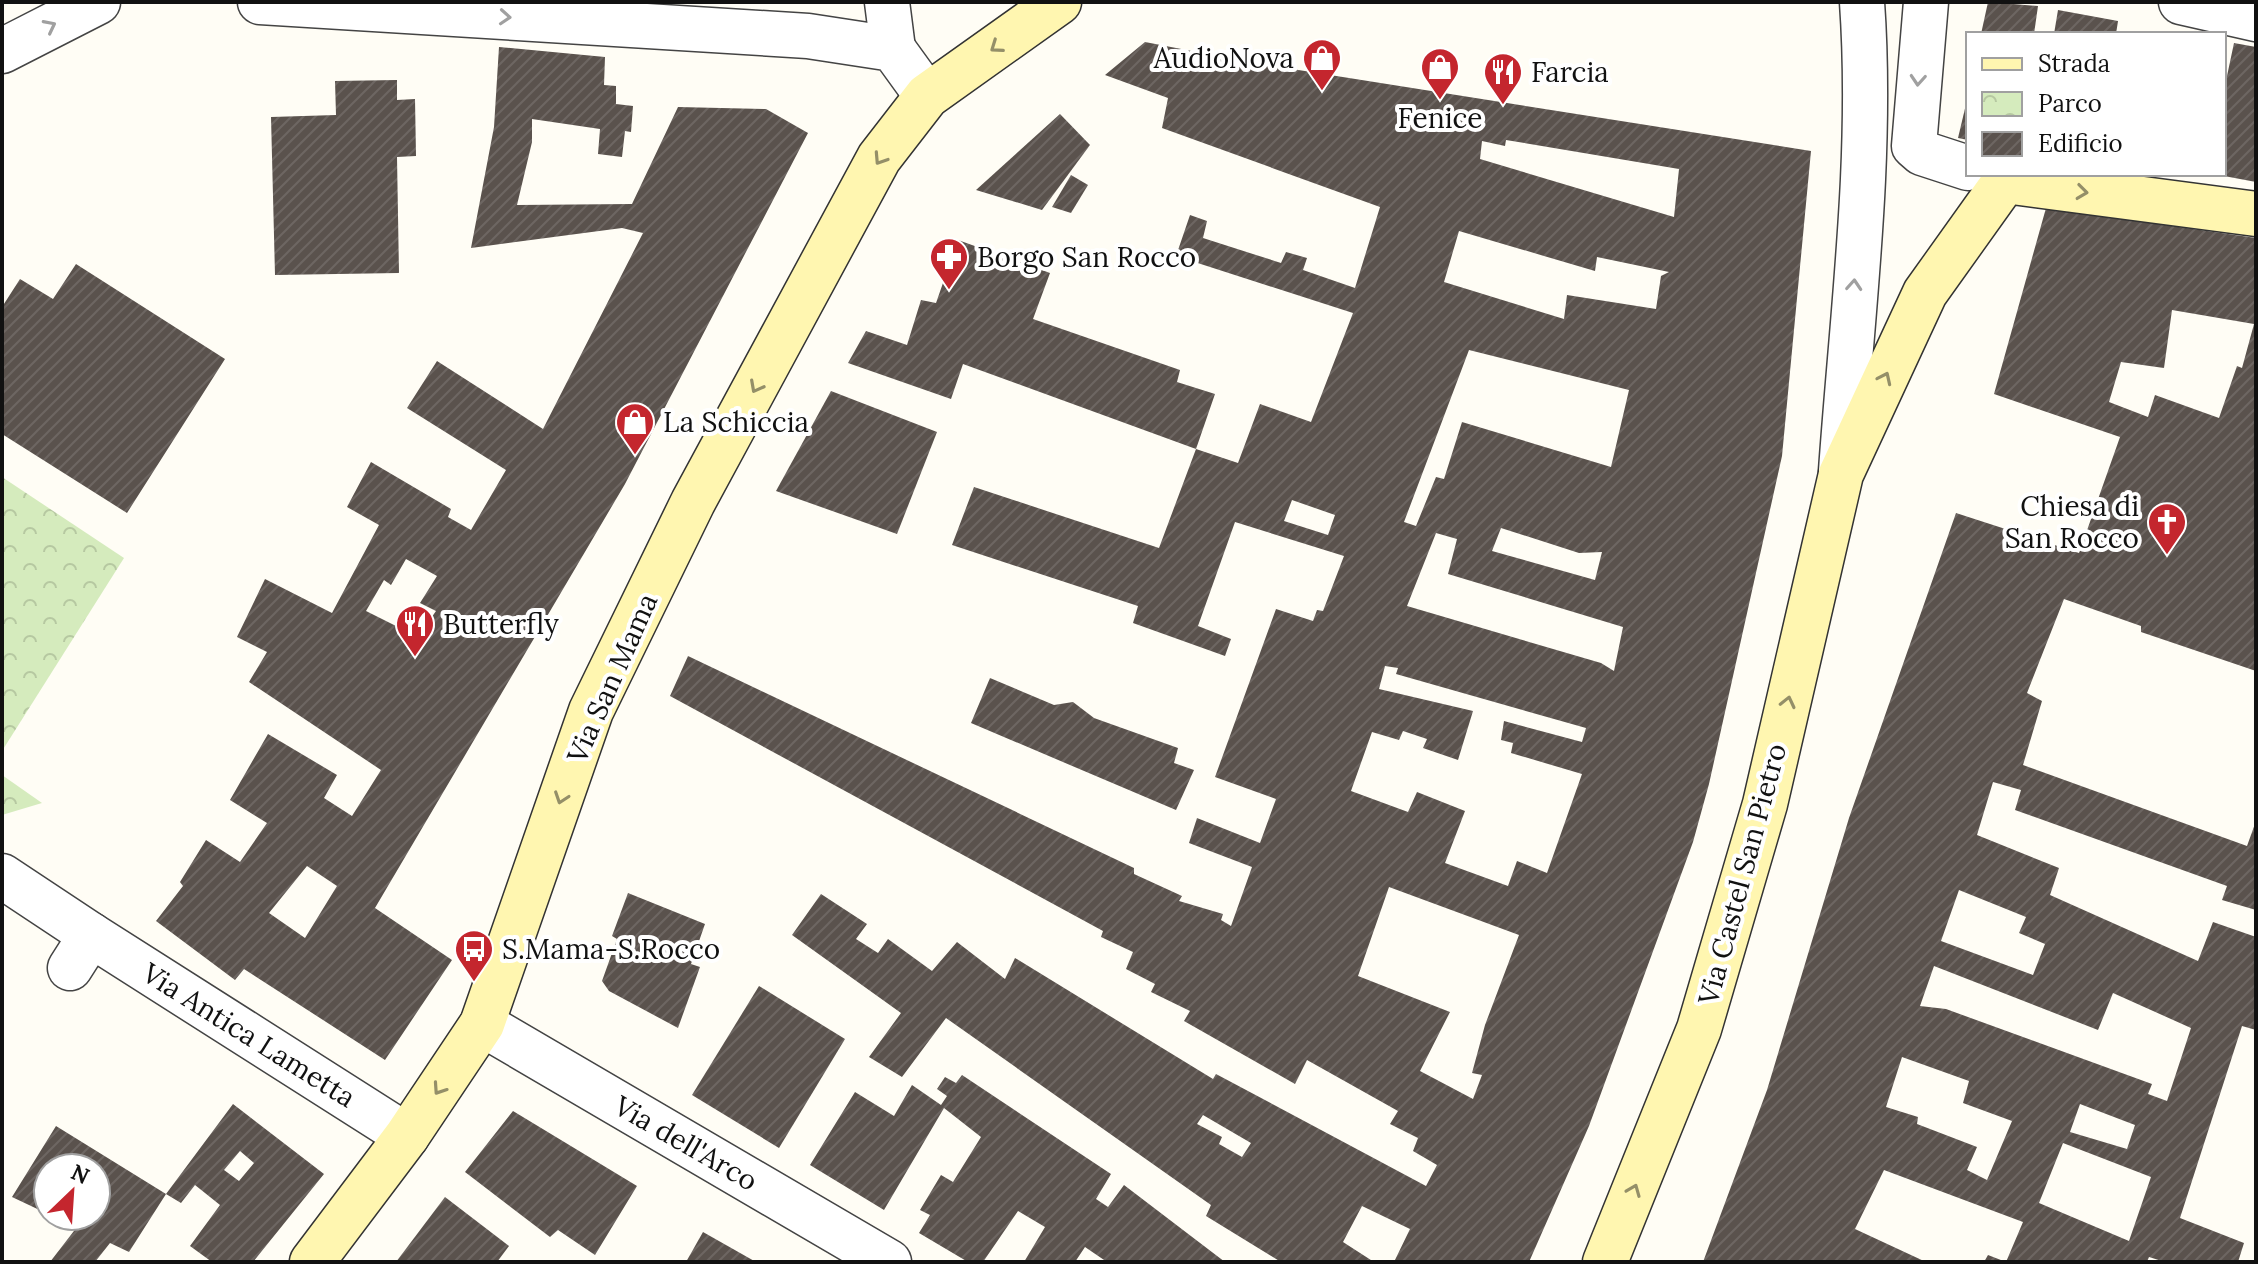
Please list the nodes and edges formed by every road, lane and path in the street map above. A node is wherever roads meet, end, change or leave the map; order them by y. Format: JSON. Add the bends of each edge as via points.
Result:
{"nodes":[{"id":1,"x":98,"y":2,"type":"edge"},
{"id":2,"x":260,"y":2,"type":"edge"},
{"id":3,"x":780,"y":2,"type":"edge"},
{"id":4,"x":887,"y":2,"type":"edge"},
{"id":5,"x":1059,"y":2,"type":"edge"},
{"id":6,"x":1862,"y":2,"type":"edge"},
{"id":7,"x":1926,"y":2,"type":"edge"},
{"id":8,"x":2181,"y":2,"type":"edge"},
{"id":9,"x":2256,"y":19,"type":"edge"},
{"id":10,"x":808,"y":36,"type":"junction"},
{"id":11,"x":893,"y":49,"type":"junction"},
{"id":12,"x":2,"y":51,"type":"edge"},
{"id":13,"x":927,"y":96,"type":"junction"},
{"id":14,"x":1966,"y":168,"type":"edge"},
{"id":15,"x":1985,"y":176,"type":"edge"},
{"id":16,"x":1993,"y":176,"type":"edge"},
{"id":17,"x":2256,"y":214,"type":"edge"},
{"id":18,"x":1841,"y":474,"type":"junction"},
{"id":19,"x":2,"y":876,"type":"edge"},
{"id":20,"x":482,"y":1024,"type":"junction"},
{"id":21,"x":407,"y":1136,"type":"junction"},
{"id":22,"x":312,"y":1262,"type":"edge"},
{"id":23,"x":889,"y":1262,"type":"edge"},
{"id":24,"x":1605,"y":1262,"type":"edge"}],
"edges":[{"from":12,"to":1,"type":"street","one_way":true},
{"from":2,"to":10,"type":"street","one_way":true},
{"from":3,"to":10,"type":"street"},
{"from":4,"to":11,"type":"street"},
{"from":5,"to":13,"type":"street","name":"Via San Mama","one_way":true},
{"from":18,"to":6,"type":"street","name":"Via Castel San Pietro","one_way":true,"via":[[1863,159]]},
{"from":7,"to":14,"type":"street","one_way":true,"via":[[1914,146]]},
{"from":8,"to":9,"type":"street"},
{"from":10,"to":11,"type":"street"},
{"from":11,"to":13,"type":"street"},
{"from":13,"to":20,"type":"street","name":"Via San Mama","one_way":true,"via":[[879,158],[693,502],[591,711]]},
{"from":18,"to":15,"type":"street","name":"Via Castel San Pietro","one_way":true},
{"from":16,"to":17,"type":"street","one_way":true},
{"from":24,"to":18,"type":"street","name":"Via Castel San Pietro","one_way":true,"via":[[1699,1029],[1765,804]]},
{"from":19,"to":21,"type":"street","name":"Via Antica Lametta","via":[[80,952]]},
{"from":20,"to":21,"type":"street","name":"Via San Mama","one_way":true},
{"from":20,"to":23,"type":"street","name":"Via dell'Arco"},
{"from":21,"to":22,"type":"street","name":"Via San Mama"}]}
